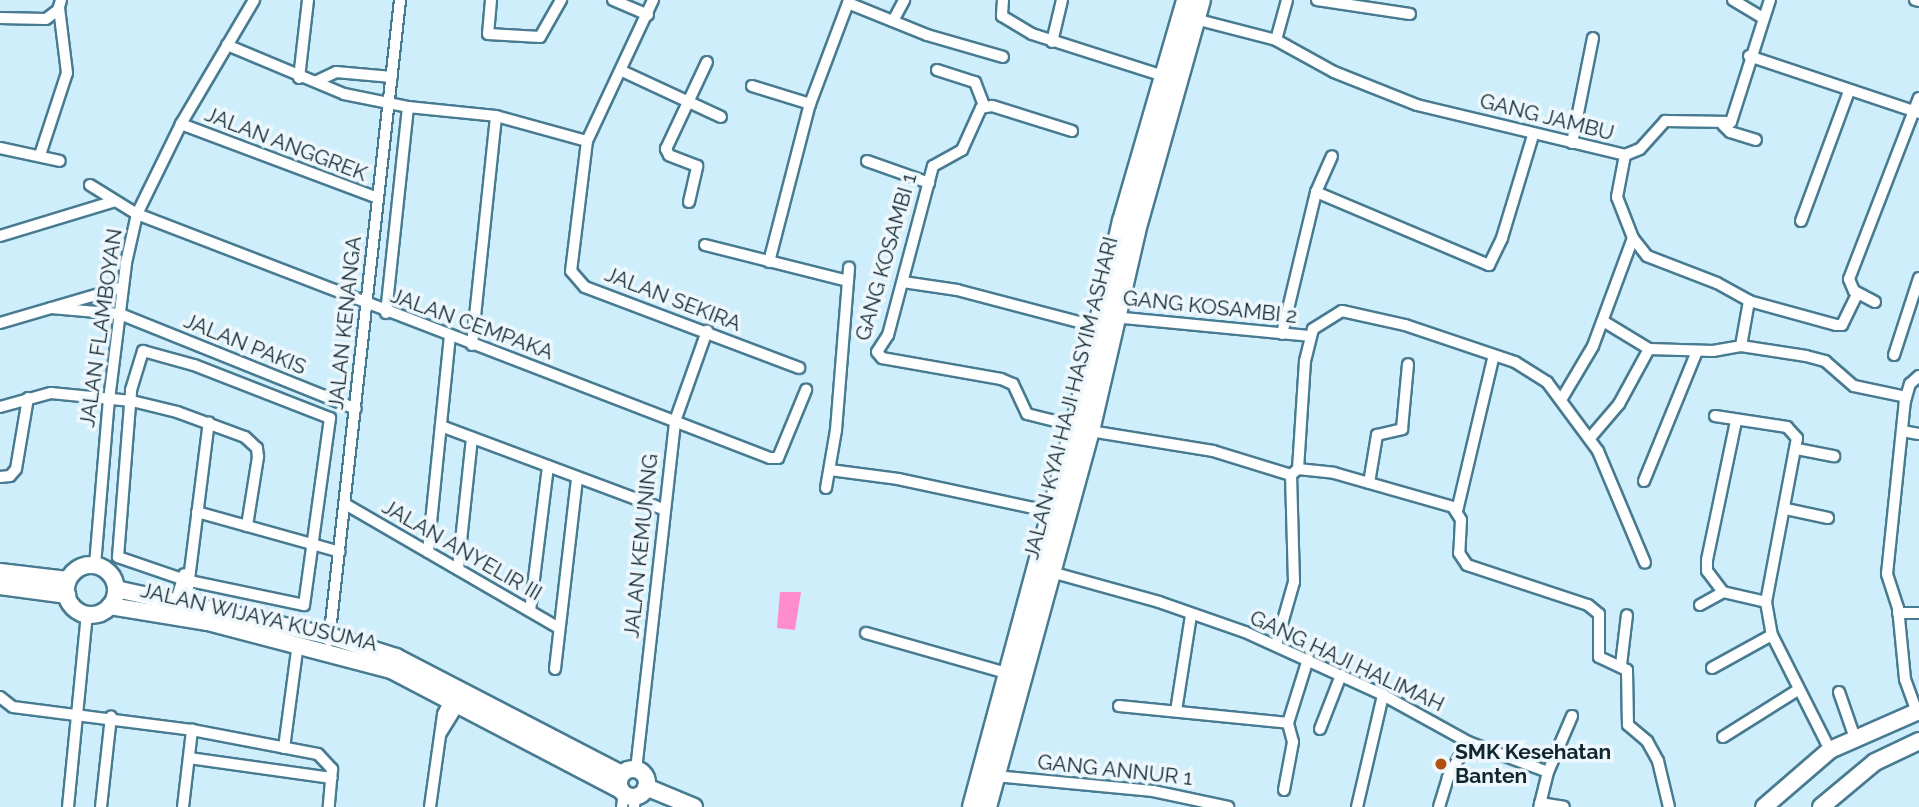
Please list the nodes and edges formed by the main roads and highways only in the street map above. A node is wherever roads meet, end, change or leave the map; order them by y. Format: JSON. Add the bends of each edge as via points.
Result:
{"nodes":[{"id":1,"x":1186,"y":0,"type":"edge"},
{"id":2,"x":1201,"y":0,"type":"edge"},
{"id":3,"x":1105,"y":320,"type":"junction"},
{"id":4,"x":1083,"y":428,"type":"junction"},
{"id":5,"x":972,"y":807,"type":"edge"},
{"id":6,"x":987,"y":807,"type":"edge"}],
"edges":[{"from":1,"to":3,"type":"main road","name":"JALAN KYAI HAJI HASYIM ASHARI"},
{"from":2,"to":3,"type":"main road","name":"JALAN KYAI HAJI HASYIM ASHARI"},
{"from":3,"to":4,"type":"main road","name":"JALAN KYAI HAJI HASYIM ASHARI"},
{"from":4,"to":5,"type":"main road","name":"JALAN KYAI HAJI HASYIM ASHARI","via":[[1052,512]]},
{"from":4,"to":6,"type":"main road","name":"JALAN KYAI HAJI HASYIM ASHARI","via":[[1051,572]]}]}
